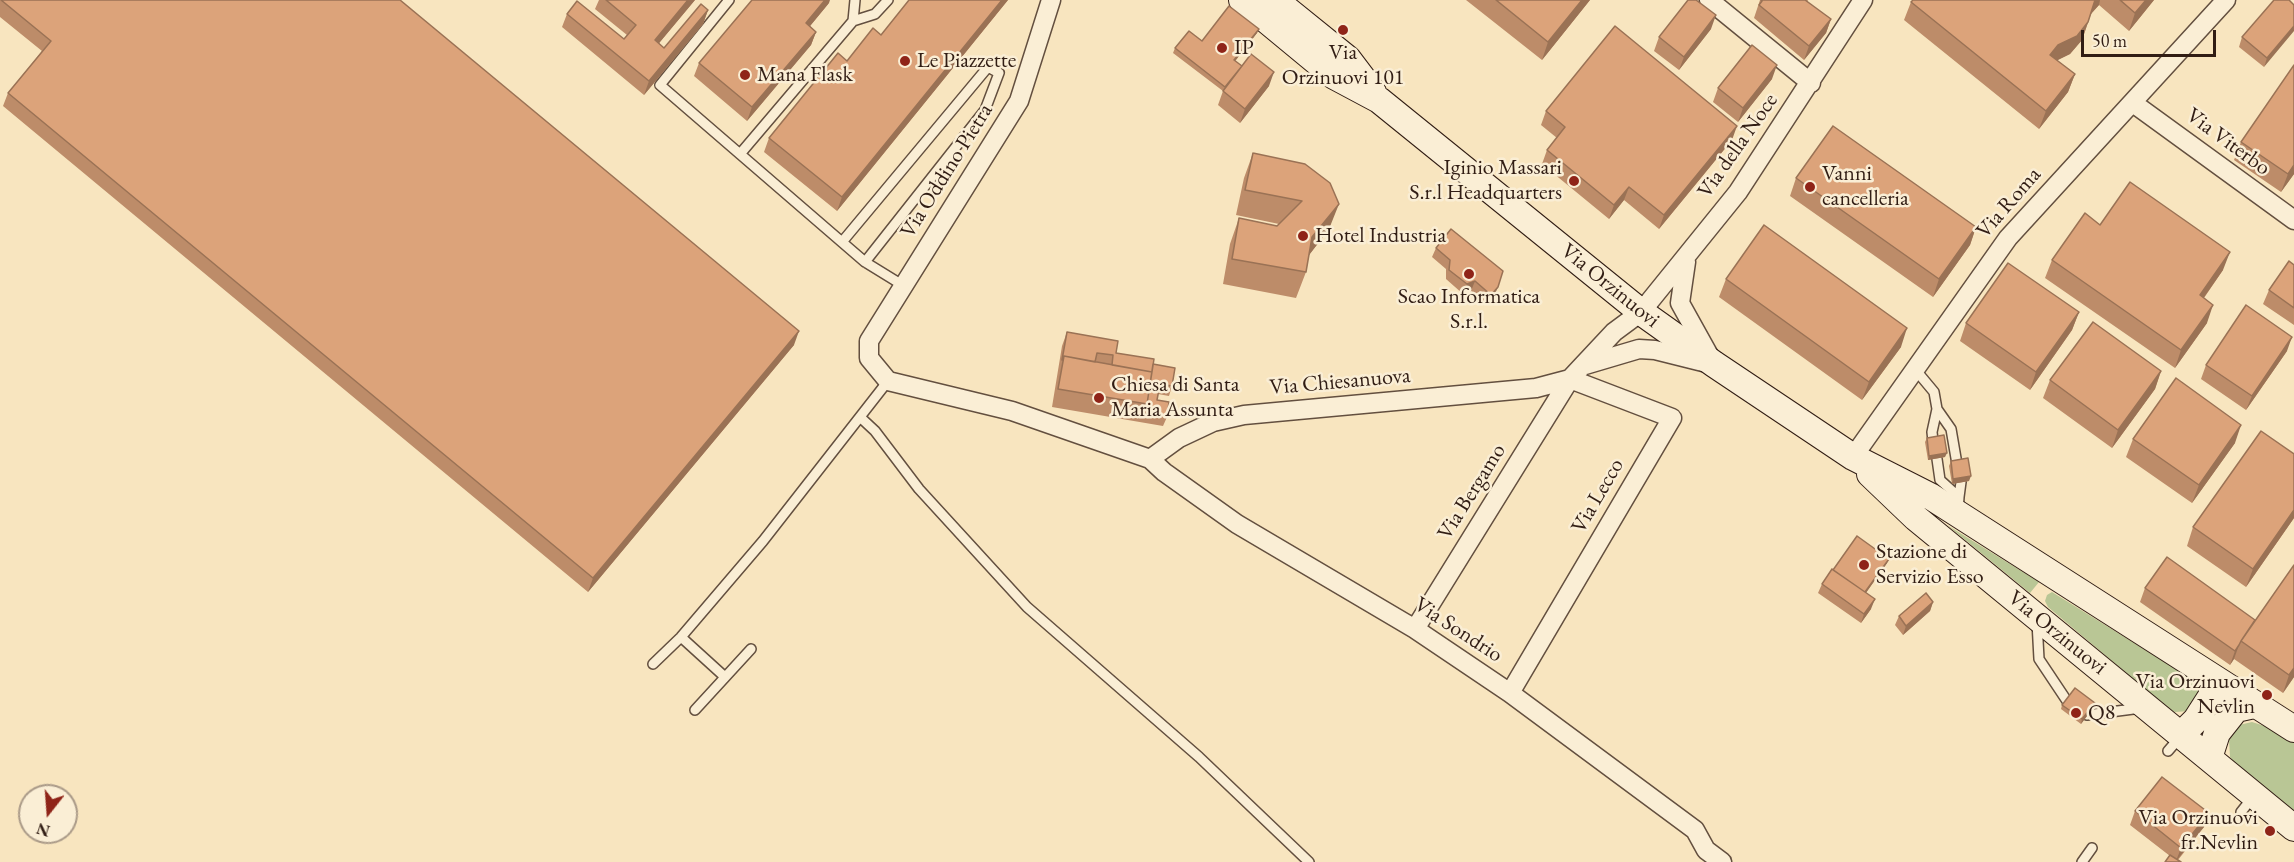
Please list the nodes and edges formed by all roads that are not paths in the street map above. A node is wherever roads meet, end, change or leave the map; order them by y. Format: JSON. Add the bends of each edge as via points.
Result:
{"nodes":[{"id":1,"x":729,"y":0,"type":"edge"},
{"id":2,"x":855,"y":0,"type":"edge"},
{"id":3,"x":888,"y":0,"type":"edge"},
{"id":4,"x":1051,"y":0,"type":"edge"},
{"id":5,"x":1242,"y":0,"type":"edge"},
{"id":6,"x":1275,"y":0,"type":"edge"},
{"id":7,"x":1709,"y":0,"type":"edge"},
{"id":8,"x":1863,"y":0,"type":"edge"},
{"id":9,"x":2226,"y":0,"type":"edge"},
{"id":10,"x":853,"y":21,"type":"junction"},
{"id":11,"x":1811,"y":83,"type":"junction"},
{"id":12,"x":1378,"y":100,"type":"junction"},
{"id":13,"x":2133,"y":103,"type":"junction"},
{"id":14,"x":740,"y":154,"type":"junction"},
{"id":15,"x":2294,"y":220,"type":"edge"},
{"id":16,"x":842,"y":242,"type":"junction"},
{"id":17,"x":1687,"y":257,"type":"junction"},
{"id":18,"x":865,"y":262,"type":"junction"},
{"id":19,"x":904,"y":286,"type":"junction"},
{"id":20,"x":1641,"y":312,"type":"junction"},
{"id":21,"x":1714,"y":364,"type":"junction"},
{"id":22,"x":1583,"y":366,"type":"junction"},
{"id":23,"x":1914,"y":368,"type":"junction"},
{"id":24,"x":1570,"y":379,"type":"junction"},
{"id":25,"x":888,"y":381,"type":"junction"},
{"id":26,"x":1937,"y":409,"type":"junction"},
{"id":27,"x":860,"y":417,"type":"junction"},
{"id":28,"x":1933,"y":441,"type":"edge"},
{"id":29,"x":1853,"y":457,"type":"junction"},
{"id":30,"x":1150,"y":459,"type":"junction"},
{"id":31,"x":1937,"y":459,"type":"edge"},
{"id":32,"x":1957,"y":464,"type":"edge"},
{"id":33,"x":1961,"y":482,"type":"edge"},
{"id":34,"x":1958,"y":505,"type":"junction"},
{"id":35,"x":2037,"y":617,"type":"junction"},
{"id":36,"x":1415,"y":629,"type":"junction"},
{"id":37,"x":681,"y":637,"type":"junction"},
{"id":38,"x":751,"y":649,"type":"dead end"},
{"id":39,"x":652,"y":664,"type":"dead end"},
{"id":40,"x":725,"y":677,"type":"junction"},
{"id":41,"x":2212,"y":678,"type":"junction"},
{"id":42,"x":1510,"y":693,"type":"junction"},
{"id":43,"x":2067,"y":701,"type":"edge"},
{"id":44,"x":2254,"y":705,"type":"junction"},
{"id":45,"x":2148,"y":707,"type":"junction"},
{"id":46,"x":695,"y":710,"type":"dead end"},
{"id":47,"x":2087,"y":715,"type":"edge"},
{"id":48,"x":2294,"y":729,"type":"edge"},
{"id":49,"x":2175,"y":743,"type":"junction"},
{"id":50,"x":2210,"y":758,"type":"junction"},
{"id":51,"x":2294,"y":828,"type":"edge"},
{"id":52,"x":2092,"y":848,"type":"dead end"},
{"id":53,"x":1309,"y":862,"type":"edge"},
{"id":54,"x":1722,"y":862,"type":"edge"},
{"id":55,"x":2082,"y":862,"type":"edge"}],
"edges":[{"from":1,"to":14,"type":"lane","via":[[660,85]]},
{"from":2,"to":10,"type":"lane"},
{"from":3,"to":10,"type":"lane","via":[[875,14]]},
{"from":4,"to":19,"type":"street","name":"Via Oddino Pietra","via":[[1019,101]]},
{"from":5,"to":12,"type":"main road","name":"Via Orzinuovi","via":[[1334,76]]},
{"from":6,"to":12,"type":"main road","name":"Via Orzinuovi","via":[[1348,59]]},
{"from":7,"to":11,"type":"street"},
{"from":8,"to":11,"type":"street","name":"Via della Noce"},
{"from":9,"to":13,"type":"street","name":"Via Roma"},
{"from":10,"to":14,"type":"lane"},
{"from":11,"to":17,"type":"street","name":"Via della Noce","via":[[1738,192]]},
{"from":12,"to":20,"type":"main road","name":"Via Orzinuovi"},
{"from":13,"to":15,"type":"street","name":"Via Viterbo"},
{"from":13,"to":23,"type":"street","name":"Via Roma","via":[[2008,238]]},
{"from":14,"to":16,"type":"lane"},
{"from":16,"to":18,"type":"lane"},
{"from":16,"to":18,"type":"lane","via":[[988,67],[999,73],[985,110]]},
{"from":17,"to":20,"type":"street","name":"Via della Noce"},
{"from":17,"to":21,"type":"street","via":[[1680,303]]},
{"from":18,"to":19,"type":"lane"},
{"from":19,"to":25,"type":"street","name":"Via Oddino Pietra","via":[[869,341],[869,358]]},
{"from":20,"to":21,"type":"main road","name":"Via Orzinuovi"},
{"from":20,"to":22,"type":"street","via":[[1614,332]]},
{"from":21,"to":22,"type":"street","via":[[1639,349]]},
{"from":21,"to":29,"type":"main road","name":"Via Orzinuovi"},
{"from":22,"to":24,"type":"street"},
{"from":23,"to":26,"type":"lane","via":[[1934,392]]},
{"from":23,"to":29,"type":"street","name":"Via Roma"},
{"from":24,"to":30,"type":"street","name":"Via Chiesanuova","via":[[1536,388],[1244,415],[1213,422],[1179,438]]},
{"from":24,"to":36,"type":"street","name":"Via Bergamo"},
{"from":24,"to":42,"type":"street","name":"Via Lecco","via":[[1672,418]]},
{"from":25,"to":27,"type":"lane"},
{"from":25,"to":30,"type":"street","via":[[1012,411]]},
{"from":26,"to":28,"type":"lane"},
{"from":26,"to":32,"type":"lane","via":[[1951,429]]},
{"from":27,"to":37,"type":"lane","via":[[763,541]]},
{"from":27,"to":53,"type":"lane","via":[[919,489],[1027,607],[1199,756]]},
{"from":29,"to":34,"type":"main road","name":"Via Orzinuovi","via":[[1930,496]]},
{"from":29,"to":35,"type":"main road","name":"Via Orzinuovi","via":[[1916,518]]},
{"from":30,"to":36,"type":"street","name":"Via Sondrio","via":[[1237,524]]},
{"from":31,"to":34,"type":"lane","via":[[1940,480]]},
{"from":33,"to":34,"type":"lane"},
{"from":34,"to":41,"type":"main road","name":"Via Orzinuovi"},
{"from":35,"to":43,"type":"lane","via":[[2039,659]]},
{"from":35,"to":45,"type":"main road","name":"Via Orzinuovi"},
{"from":36,"to":42,"type":"street","name":"Via Sondrio"},
{"from":37,"to":39,"type":"lane"},
{"from":37,"to":40,"type":"lane"},
{"from":38,"to":40,"type":"lane"},
{"from":40,"to":46,"type":"lane"},
{"from":41,"to":44,"type":"main road","name":"Via Orzinuovi"},
{"from":41,"to":49,"type":"main road","via":[[2212,695]]},
{"from":42,"to":54,"type":"street","name":"Via Sondrio","via":[[1695,830],[1706,850]]},
{"from":44,"to":48,"type":"main road","name":"Via Orzinuovi"},
{"from":44,"to":50,"type":"main road","via":[[2236,709],[2217,733]]},
{"from":45,"to":47,"type":"lane"},
{"from":45,"to":49,"type":"main road","name":"Via Orzinuovi"},
{"from":49,"to":50,"type":"main road","name":"Via Orzinuovi"},
{"from":50,"to":51,"type":"main road","name":"Via Orzinuovi","via":[[2247,803]]},
{"from":52,"to":55,"type":"lane"}]}
